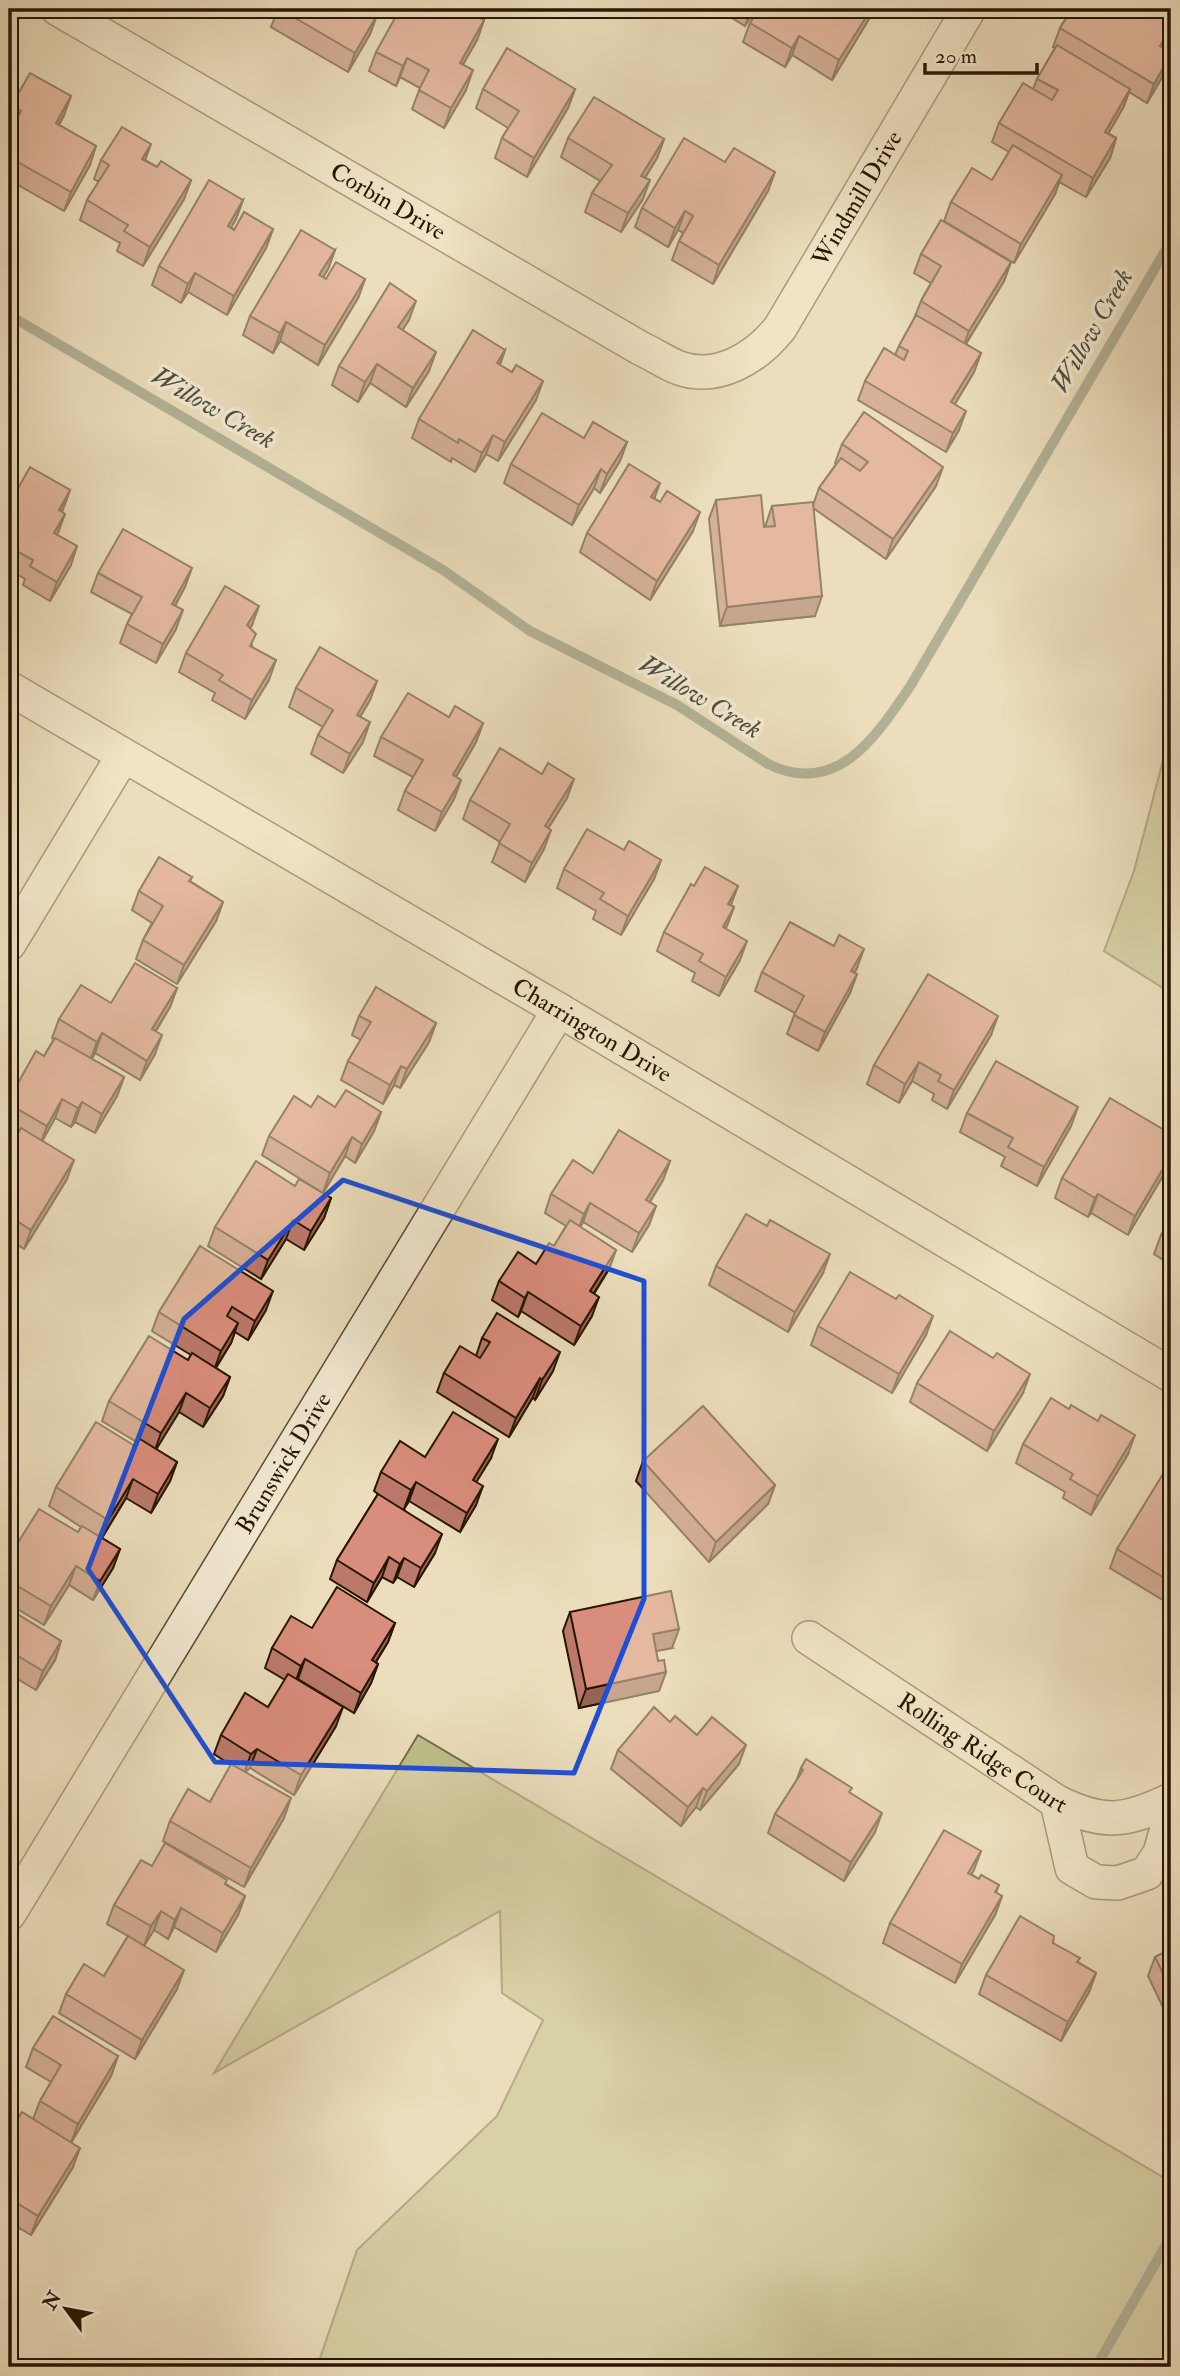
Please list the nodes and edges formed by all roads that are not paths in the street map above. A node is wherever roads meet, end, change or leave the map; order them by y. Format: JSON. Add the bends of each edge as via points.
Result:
{"nodes":[{"id":1,"x":58,"y":9,"type":"edge"},
{"id":2,"x":969,"y":9,"type":"edge"},
{"id":3,"x":724,"y":368,"type":"joint"},
{"id":4,"x":9,"y":688,"type":"edge"},
{"id":5,"x":123,"y":756,"type":"junction"},
{"id":6,"x":9,"y":944,"type":"edge"},
{"id":7,"x":559,"y":1010,"type":"junction"},
{"id":8,"x":1171,"y":1375,"type":"edge"},
{"id":9,"x":808,"y":1638,"type":"dead end"},
{"id":10,"x":1171,"y":1800,"type":"edge"},
{"id":11,"x":1056,"y":1802,"type":"junction"},
{"id":12,"x":1171,"y":1814,"type":"edge"},
{"id":13,"x":9,"y":1914,"type":"edge"}],
"edges":[{"from":1,"to":3,"type":"street","name":"Corbin Drive","via":[[640,348],[681,368]]},
{"from":2,"to":3,"type":"street","name":"Windmill Drive","via":[[780,328],[759,351]]},
{"from":4,"to":5,"type":"street","name":"Charrington Drive"},
{"from":5,"to":6,"type":"street"},
{"from":5,"to":7,"type":"street","name":"Charrington Drive"},
{"from":7,"to":8,"type":"street","name":"Charrington Drive"},
{"from":7,"to":13,"type":"street","name":"Brunswick Drive"},
{"from":9,"to":11,"type":"street","name":"Rolling Ridge Court"},
{"from":10,"to":11,"type":"street","name":"Rolling Ridge Court","via":[[1137,1816],[1114,1819],[1077,1812]]},
{"from":11,"to":12,"type":"street","via":[[1072,1868],[1096,1882],[1118,1883],[1147,1873],[1160,1853]]}]}
